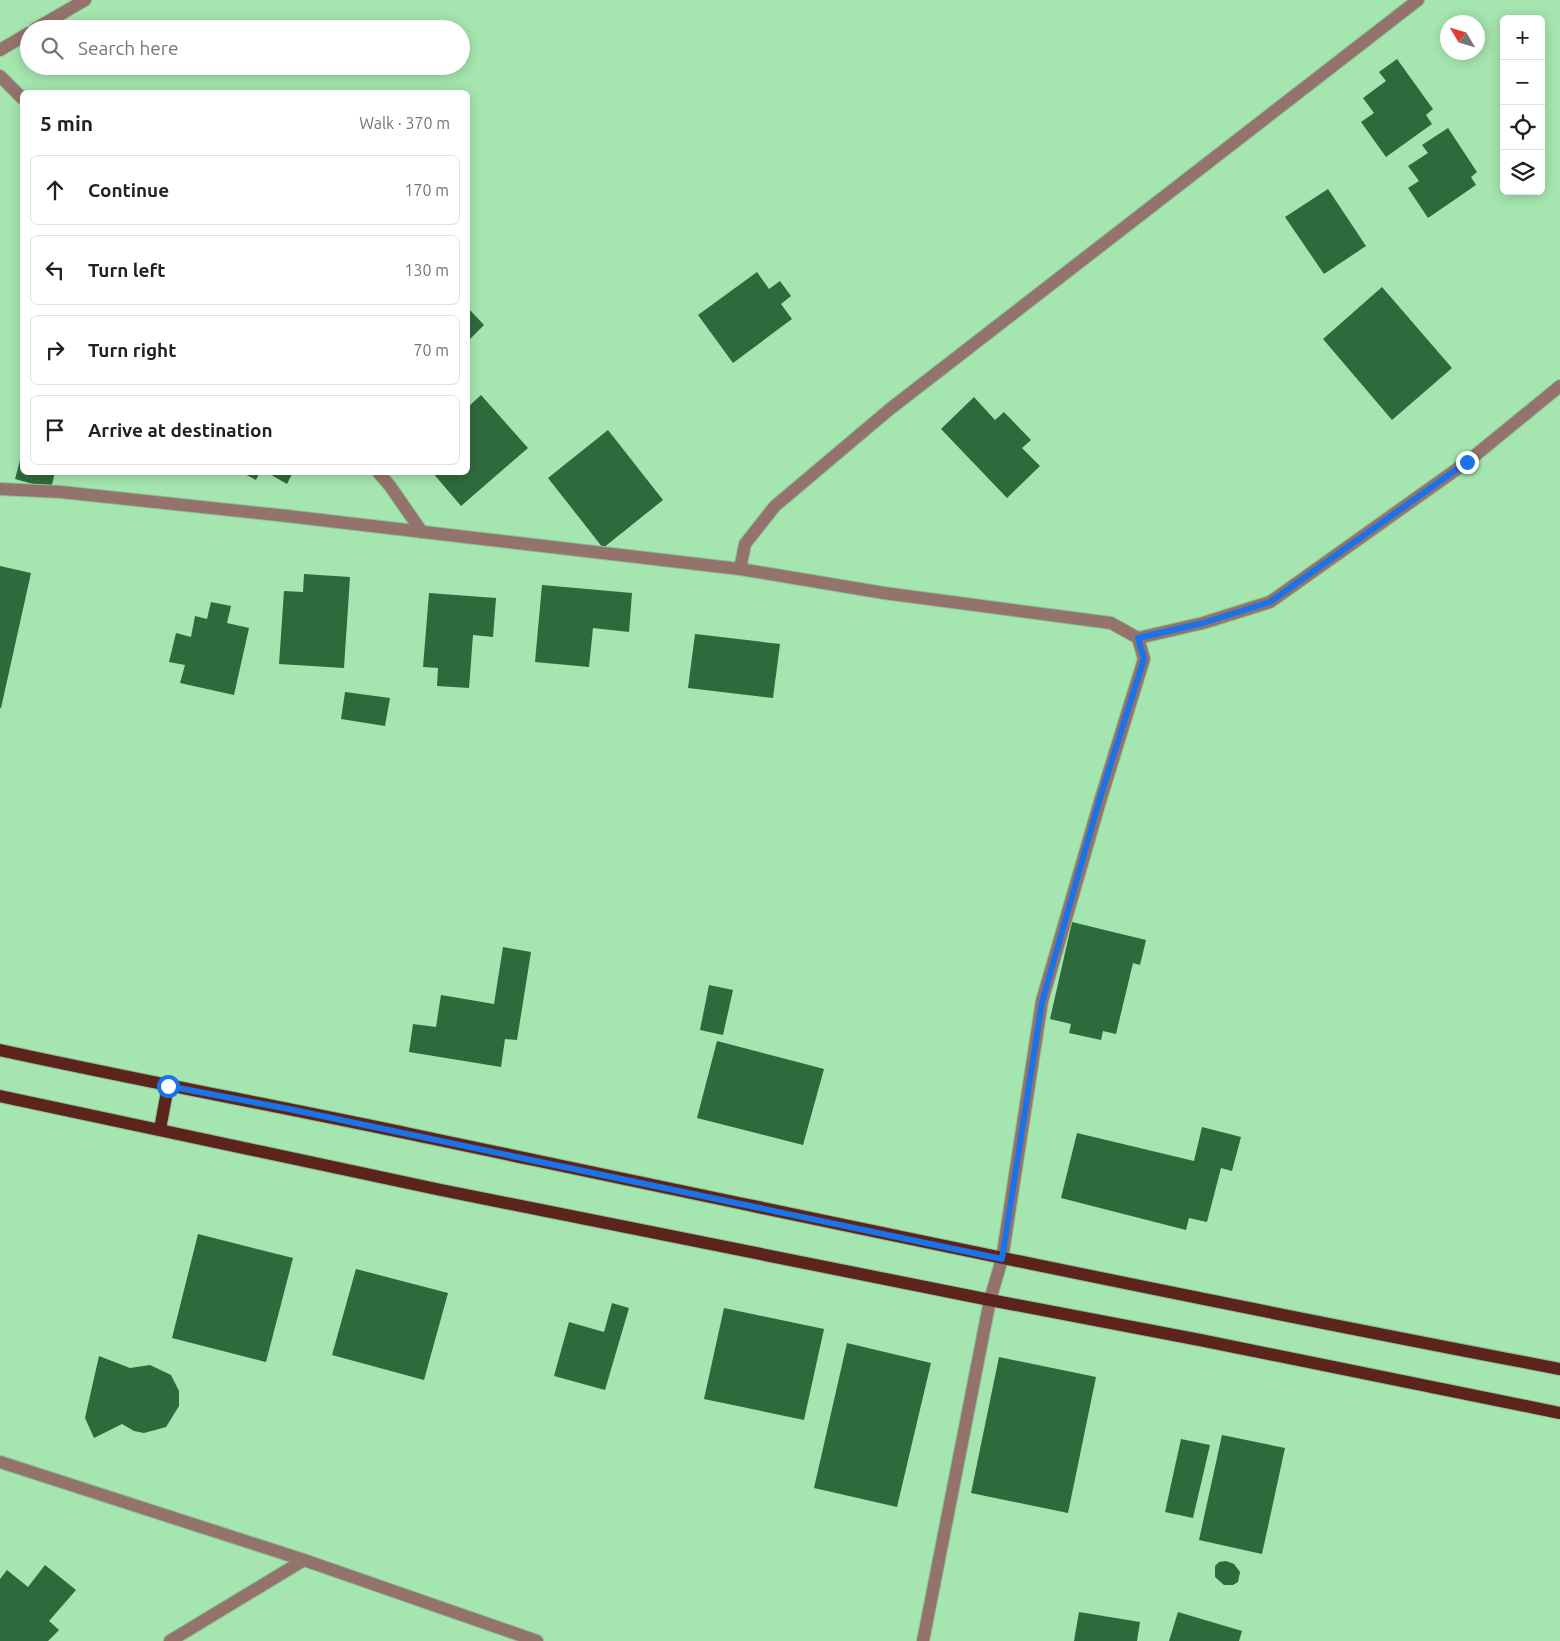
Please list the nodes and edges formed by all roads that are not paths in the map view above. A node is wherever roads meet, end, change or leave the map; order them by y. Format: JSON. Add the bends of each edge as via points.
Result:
{"nodes":[{"id":1,"x":86,"y":0,"type":"edge"},
{"id":2,"x":1418,"y":0,"type":"edge"},
{"id":3,"x":51,"y":20,"type":"edge"},
{"id":4,"x":20,"y":38,"type":"edge"},
{"id":5,"x":0,"y":50,"type":"edge"},
{"id":6,"x":0,"y":76,"type":"edge"},
{"id":7,"x":20,"y":96,"type":"edge"},
{"id":8,"x":1560,"y":386,"type":"edge"},
{"id":9,"x":381,"y":475,"type":"edge"},
{"id":10,"x":0,"y":490,"type":"edge"},
{"id":11,"x":422,"y":532,"type":"junction"},
{"id":12,"x":740,"y":569,"type":"junction"},
{"id":13,"x":1138,"y":638,"type":"junction"},
{"id":14,"x":0,"y":1050,"type":"edge"},
{"id":15,"x":168,"y":1086,"type":"junction"},
{"id":16,"x":0,"y":1096,"type":"edge"},
{"id":17,"x":160,"y":1129,"type":"junction"},
{"id":18,"x":1002,"y":1259,"type":"junction"},
{"id":19,"x":990,"y":1300,"type":"junction"},
{"id":20,"x":1560,"y":1369,"type":"edge"},
{"id":21,"x":1560,"y":1413,"type":"edge"},
{"id":22,"x":0,"y":1462,"type":"edge"},
{"id":23,"x":304,"y":1560,"type":"junction"},
{"id":24,"x":170,"y":1641,"type":"edge"},
{"id":25,"x":537,"y":1641,"type":"edge"},
{"id":26,"x":923,"y":1641,"type":"edge"}],
"edges":[{"from":1,"to":3,"type":"street"},
{"from":2,"to":12,"type":"street","via":[[890,409],[775,506],[745,544]]},
{"from":4,"to":5,"type":"street"},
{"from":6,"to":7,"type":"street"},
{"from":8,"to":13,"type":"street","via":[[1467,462],[1270,602],[1203,623]]},
{"from":9,"to":11,"type":"street"},
{"from":10,"to":11,"type":"street","via":[[61,492]]},
{"from":11,"to":12,"type":"street"},
{"from":12,"to":13,"type":"street","via":[[884,593],[1111,623]]},
{"from":13,"to":18,"type":"street","via":[[1144,659],[1100,798],[1042,1002]]},
{"from":14,"to":15,"type":"main road"},
{"from":15,"to":17,"type":"main road"},
{"from":15,"to":18,"type":"main road"},
{"from":16,"to":17,"type":"main road"},
{"from":17,"to":19,"type":"main road","via":[[441,1190]]},
{"from":18,"to":19,"type":"street"},
{"from":18,"to":20,"type":"main road"},
{"from":19,"to":21,"type":"main road"},
{"from":19,"to":26,"type":"street"},
{"from":22,"to":23,"type":"street"},
{"from":23,"to":24,"type":"street"},
{"from":23,"to":25,"type":"street"}]}
